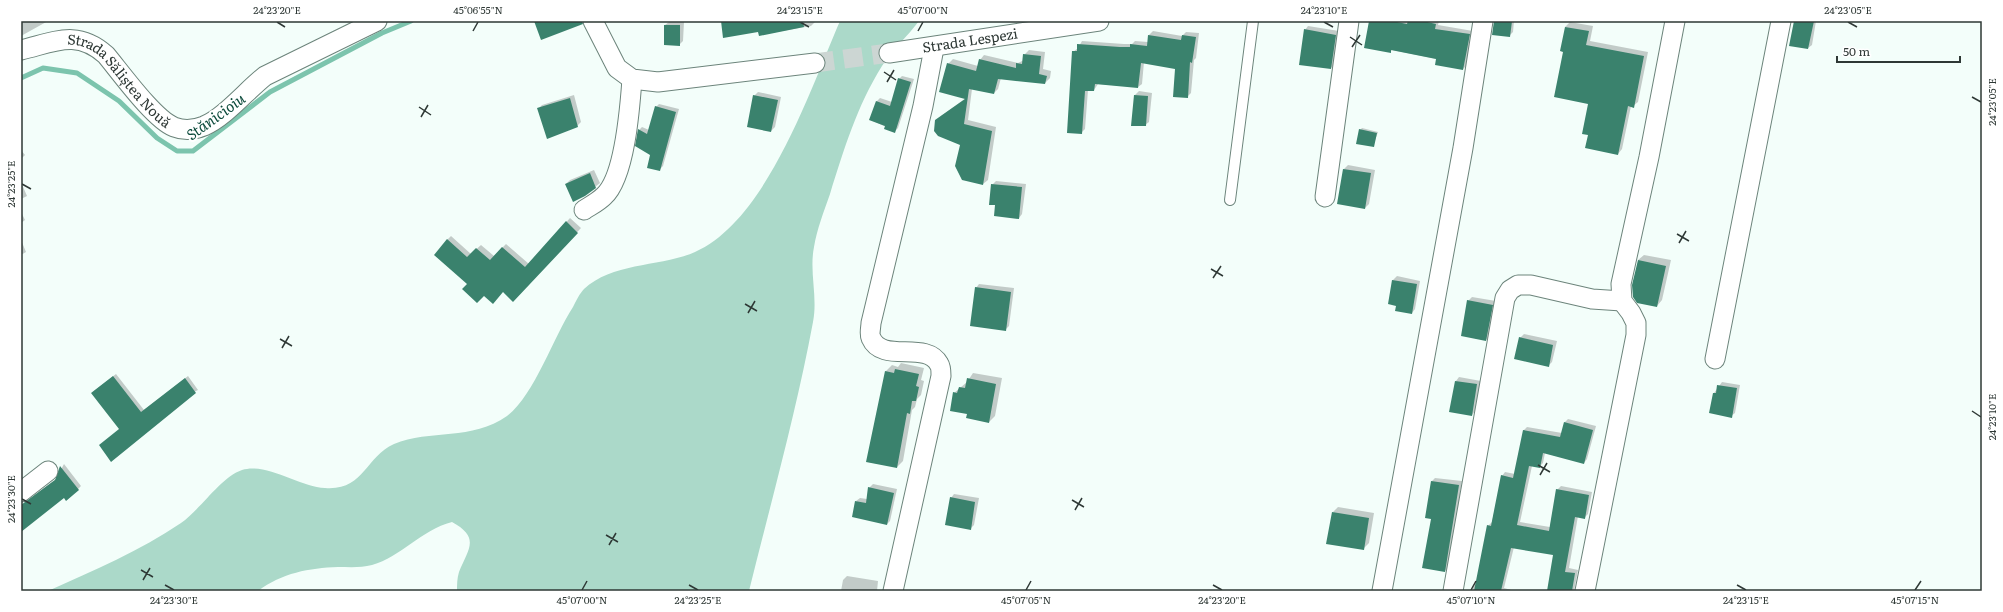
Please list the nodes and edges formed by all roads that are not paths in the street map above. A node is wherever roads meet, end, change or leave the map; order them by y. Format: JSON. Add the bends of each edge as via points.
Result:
{"nodes":[{"id":1,"x":377,"y":21,"type":"edge"},
{"id":2,"x":594,"y":21,"type":"edge"},
{"id":3,"x":1099,"y":21,"type":"edge"},
{"id":4,"x":1253,"y":21,"type":"edge"},
{"id":5,"x":1349,"y":21,"type":"edge"},
{"id":6,"x":1483,"y":21,"type":"edge"},
{"id":7,"x":1675,"y":21,"type":"edge"},
{"id":8,"x":1781,"y":21,"type":"edge"},
{"id":9,"x":934,"y":48,"type":"junction"},
{"id":10,"x":21,"y":50,"type":"edge"},
{"id":11,"x":889,"y":53,"type":"tunnel mouth"},
{"id":12,"x":815,"y":62,"type":"tunnel mouth"},
{"id":13,"x":632,"y":79,"type":"junction"},
{"id":14,"x":1325,"y":198,"type":"dead end"},
{"id":15,"x":1230,"y":200,"type":"dead end"},
{"id":16,"x":584,"y":210,"type":"dead end"},
{"id":17,"x":1622,"y":301,"type":"junction"},
{"id":18,"x":1715,"y":360,"type":"dead end"},
{"id":19,"x":48,"y":472,"type":"dead end"},
{"id":20,"x":21,"y":492,"type":"edge"},
{"id":21,"x":893,"y":591,"type":"edge"},
{"id":22,"x":1382,"y":591,"type":"edge"},
{"id":23,"x":1453,"y":591,"type":"edge"},
{"id":24,"x":1585,"y":591,"type":"edge"}],
"edges":[{"from":1,"to":10,"type":"street","name":"Strada Săliștea Nouă","via":[[265,76],[223,113],[204,126],[188,130],[174,127],[161,118],[96,46],[73,38]]},
{"from":2,"to":13,"type":"street","via":[[617,68]]},
{"from":3,"to":9,"type":"street","name":"Strada Lespezi"},
{"from":4,"to":15,"type":"lane"},
{"from":5,"to":14,"type":"street"},
{"from":6,"to":22,"type":"street"},
{"from":7,"to":17,"type":"street","via":[[1621,284]]},
{"from":8,"to":18,"type":"street"},
{"from":9,"to":11,"type":"street","name":"Strada Lespezi"},
{"from":9,"to":21,"type":"street","via":[[923,106],[871,323],[870,337],[876,344],[884,349],[921,353],[932,357],[939,364],[941,376]]},
{"from":12,"to":13,"type":"street","via":[[658,82]]},
{"from":13,"to":16,"type":"street","via":[[629,123],[612,185],[605,196]]},
{"from":17,"to":23,"type":"street","via":[[1592,299],[1531,285],[1518,285],[1510,290],[1505,298]]},
{"from":17,"to":24,"type":"street","via":[[1632,313],[1636,323],[1636,335]]},
{"from":19,"to":20,"type":"street"}]}
